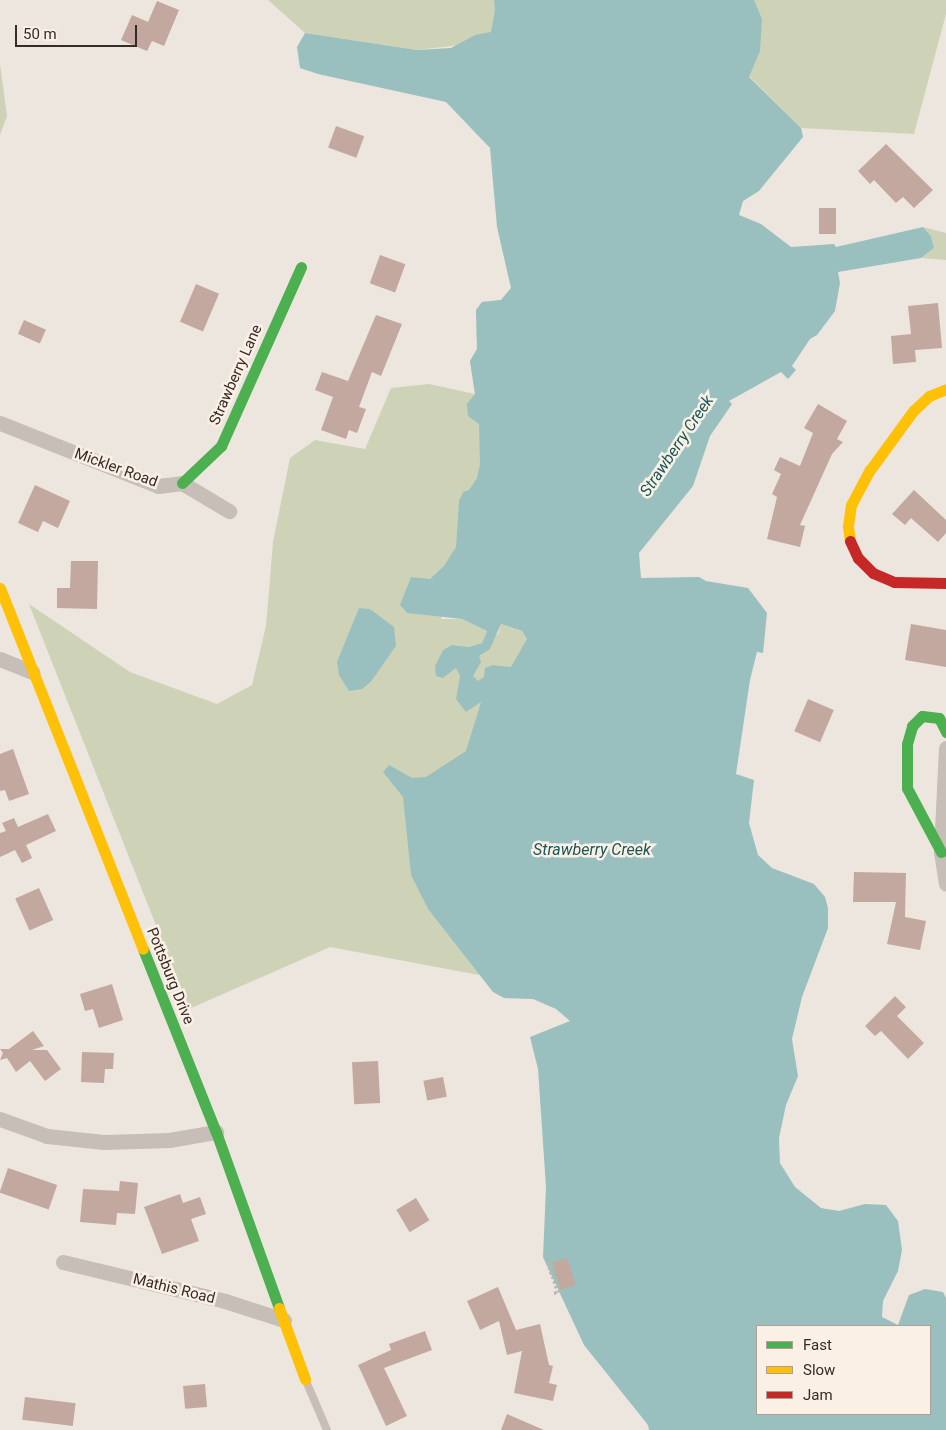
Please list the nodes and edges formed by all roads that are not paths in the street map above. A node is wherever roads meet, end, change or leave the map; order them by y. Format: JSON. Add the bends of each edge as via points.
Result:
{"nodes":[{"id":1,"x":301,"y":267,"type":"dead end"},
{"id":2,"x":945,"y":389,"type":"edge"},
{"id":3,"x":0,"y":423,"type":"edge"},
{"id":4,"x":182,"y":483,"type":"junction"},
{"id":5,"x":229,"y":511,"type":"dead end"},
{"id":6,"x":946,"y":583,"type":"edge"},
{"id":7,"x":0,"y":588,"type":"edge"},
{"id":8,"x":0,"y":659,"type":"edge"},
{"id":9,"x":32,"y":672,"type":"junction"},
{"id":10,"x":946,"y":732,"type":"edge"},
{"id":11,"x":946,"y":748,"type":"edge"},
{"id":12,"x":942,"y":852,"type":"junction"},
{"id":13,"x":946,"y":884,"type":"edge"},
{"id":14,"x":0,"y":1120,"type":"edge"},
{"id":15,"x":216,"y":1132,"type":"junction"},
{"id":16,"x":63,"y":1262,"type":"dead end"},
{"id":17,"x":284,"y":1320,"type":"junction"},
{"id":18,"x":305,"y":1379,"type":"joint"},
{"id":19,"x":327,"y":1430,"type":"edge"}],
"edges":[{"from":1,"to":4,"type":"street","name":"Strawberry Lane","via":[[220,446]]},
{"from":2,"to":6,"type":"street","via":[[929,396],[913,411],[870,470],[852,505],[848,526],[851,545],[858,558],[873,573],[894,582]]},
{"from":3,"to":4,"type":"street","name":"Mickler Road","via":[[158,486]]},
{"from":4,"to":5,"type":"street"},
{"from":7,"to":9,"type":"street","name":"Pottsburg Drive"},
{"from":8,"to":9,"type":"street"},
{"from":9,"to":15,"type":"street","name":"Pottsburg Drive"},
{"from":10,"to":12,"type":"street","via":[[939,718],[922,716],[912,726],[907,744],[907,788]]},
{"from":11,"to":12,"type":"street"},
{"from":12,"to":13,"type":"street"},
{"from":14,"to":15,"type":"street","via":[[47,1136],[104,1142],[169,1140]]},
{"from":15,"to":17,"type":"street","name":"Pottsburg Drive"},
{"from":16,"to":17,"type":"street","name":"Mathis Road","via":[[225,1301]]},
{"from":17,"to":18,"type":"street","name":"Pottsburg Drive"},
{"from":18,"to":19,"type":"lane"}]}
